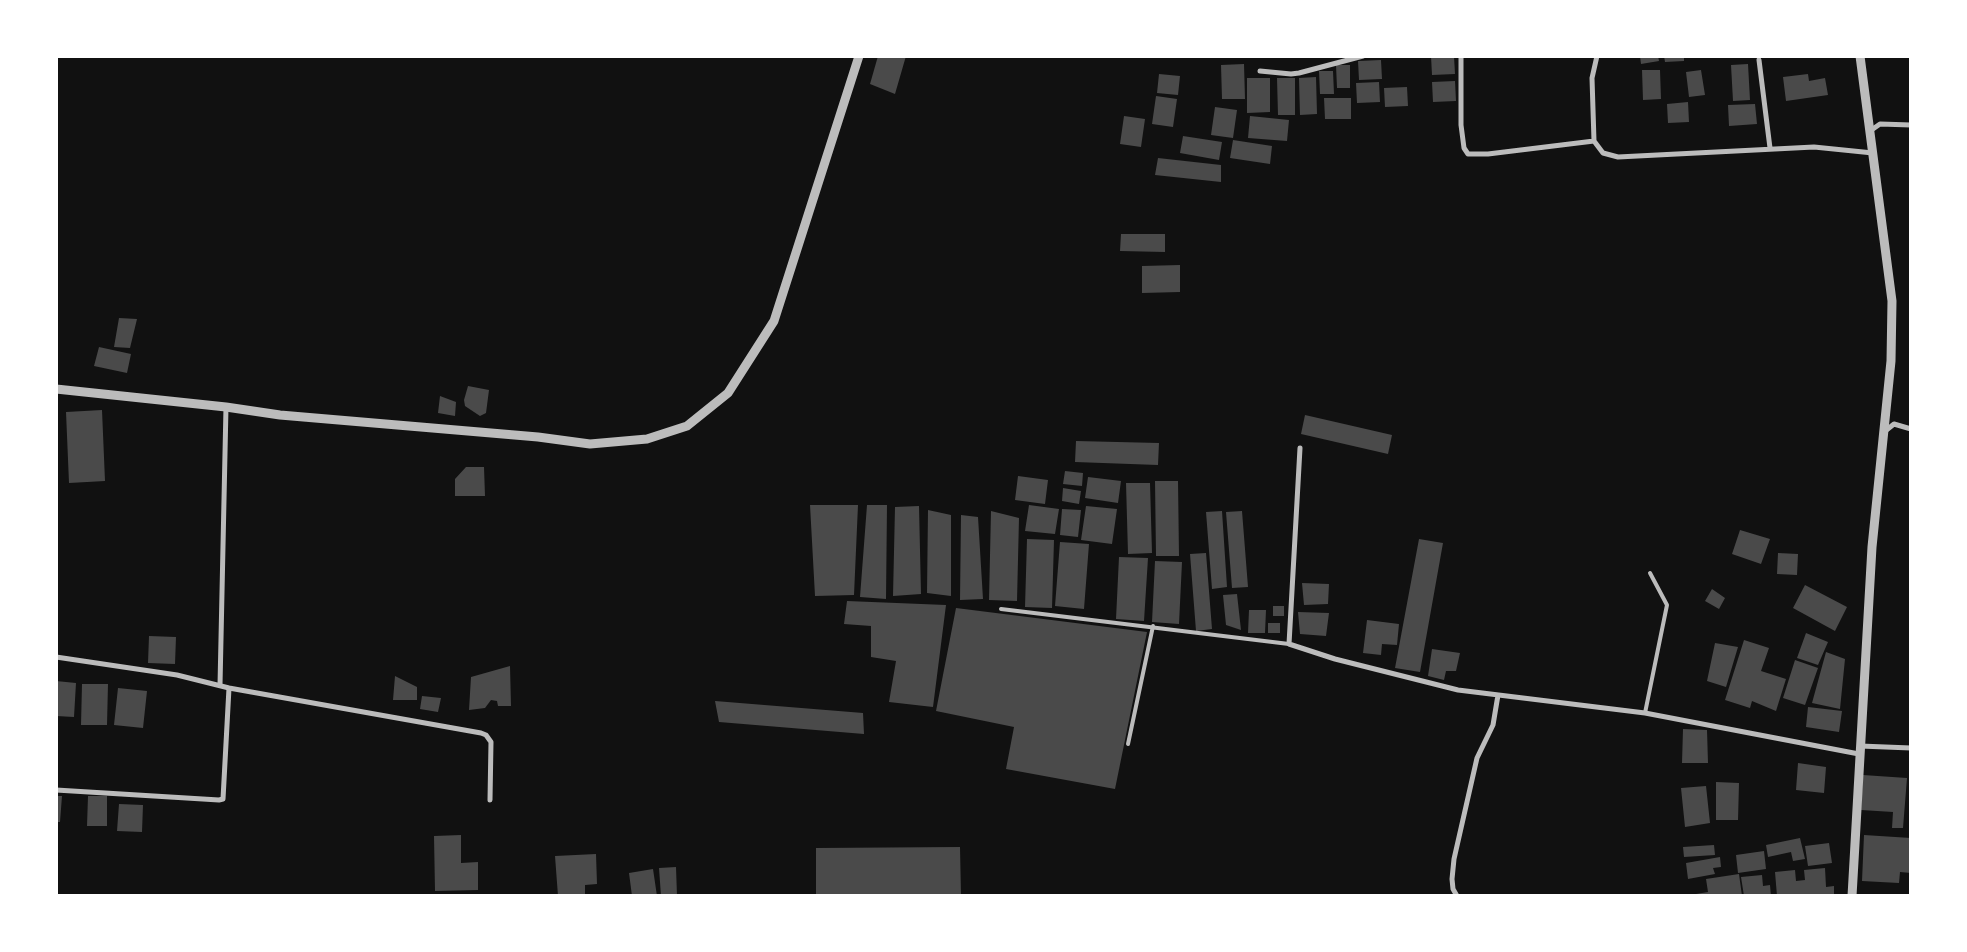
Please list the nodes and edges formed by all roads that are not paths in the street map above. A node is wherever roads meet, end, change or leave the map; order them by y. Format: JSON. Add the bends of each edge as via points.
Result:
{"nodes":[{"id":1,"x":859,"y":56,"type":"edge"},
{"id":2,"x":1363,"y":56,"type":"edge"},
{"id":3,"x":1461,"y":56,"type":"edge"},
{"id":4,"x":1597,"y":56,"type":"edge"},
{"id":5,"x":1860,"y":56,"type":"edge"},
{"id":6,"x":1759,"y":60,"type":"dead end"},
{"id":7,"x":1260,"y":71,"type":"dead end"},
{"id":8,"x":1911,"y":125,"type":"edge"},
{"id":9,"x":1870,"y":131,"type":"junction"},
{"id":10,"x":1594,"y":141,"type":"junction"},
{"id":11,"x":1770,"y":148,"type":"junction"},
{"id":12,"x":1873,"y":153,"type":"junction"},
{"id":13,"x":56,"y":389,"type":"edge"},
{"id":14,"x":226,"y":407,"type":"junction"},
{"id":15,"x":1911,"y":429,"type":"edge"},
{"id":16,"x":1884,"y":433,"type":"junction"},
{"id":17,"x":1300,"y":448,"type":"dead end"},
{"id":18,"x":1650,"y":573,"type":"dead end"},
{"id":19,"x":1001,"y":609,"type":"dead end"},
{"id":20,"x":1153,"y":626,"type":"junction"},
{"id":21,"x":1288,"y":644,"type":"junction"},
{"id":22,"x":56,"y":656,"type":"edge"},
{"id":23,"x":220,"y":685,"type":"junction"},
{"id":24,"x":229,"y":688,"type":"junction"},
{"id":25,"x":1498,"y":695,"type":"junction"},
{"id":26,"x":1646,"y":713,"type":"junction"},
{"id":27,"x":1128,"y":744,"type":"dead end"},
{"id":28,"x":1911,"y":748,"type":"edge"},
{"id":29,"x":1860,"y":750,"type":"junction"},
{"id":30,"x":56,"y":790,"type":"edge"},
{"id":31,"x":490,"y":800,"type":"dead end"},
{"id":32,"x":1457,"y":896,"type":"edge"},
{"id":33,"x":1852,"y":896,"type":"edge"}],
"edges":[{"from":1,"to":14,"type":"street","via":[[774,321],[728,393],[687,426],[647,439],[590,444]]},
{"from":2,"to":7,"type":"street","via":[[1299,73]]},
{"from":3,"to":10,"type":"street","via":[[1460,125],[1468,154]]},
{"from":4,"to":10,"type":"street","via":[[1592,78]]},
{"from":5,"to":9,"type":"street"},
{"from":6,"to":11,"type":"street"},
{"from":8,"to":9,"type":"street","via":[[1880,124]]},
{"from":9,"to":12,"type":"street"},
{"from":10,"to":11,"type":"street","via":[[1603,153],[1618,157]]},
{"from":11,"to":12,"type":"street","via":[[1814,147]]},
{"from":12,"to":16,"type":"street","via":[[1892,301],[1891,362]]},
{"from":13,"to":14,"type":"street"},
{"from":14,"to":23,"type":"street"},
{"from":15,"to":16,"type":"street","via":[[1894,424]]},
{"from":16,"to":29,"type":"street","via":[[1872,547]]},
{"from":17,"to":21,"type":"street"},
{"from":18,"to":26,"type":"lane","via":[[1667,605]]},
{"from":19,"to":20,"type":"lane"},
{"from":20,"to":21,"type":"lane"},
{"from":20,"to":27,"type":"lane"},
{"from":21,"to":25,"type":"street","via":[[1458,690]]},
{"from":22,"to":23,"type":"street"},
{"from":23,"to":24,"type":"street"},
{"from":24,"to":30,"type":"street","via":[[223,799]]},
{"from":24,"to":31,"type":"street","via":[[486,735],[490,742]]},
{"from":25,"to":26,"type":"street"},
{"from":25,"to":32,"type":"street","via":[[1493,724],[1477,758],[1454,859],[1452,879]]},
{"from":26,"to":29,"type":"street"},
{"from":28,"to":29,"type":"street"},
{"from":29,"to":33,"type":"street"}]}
